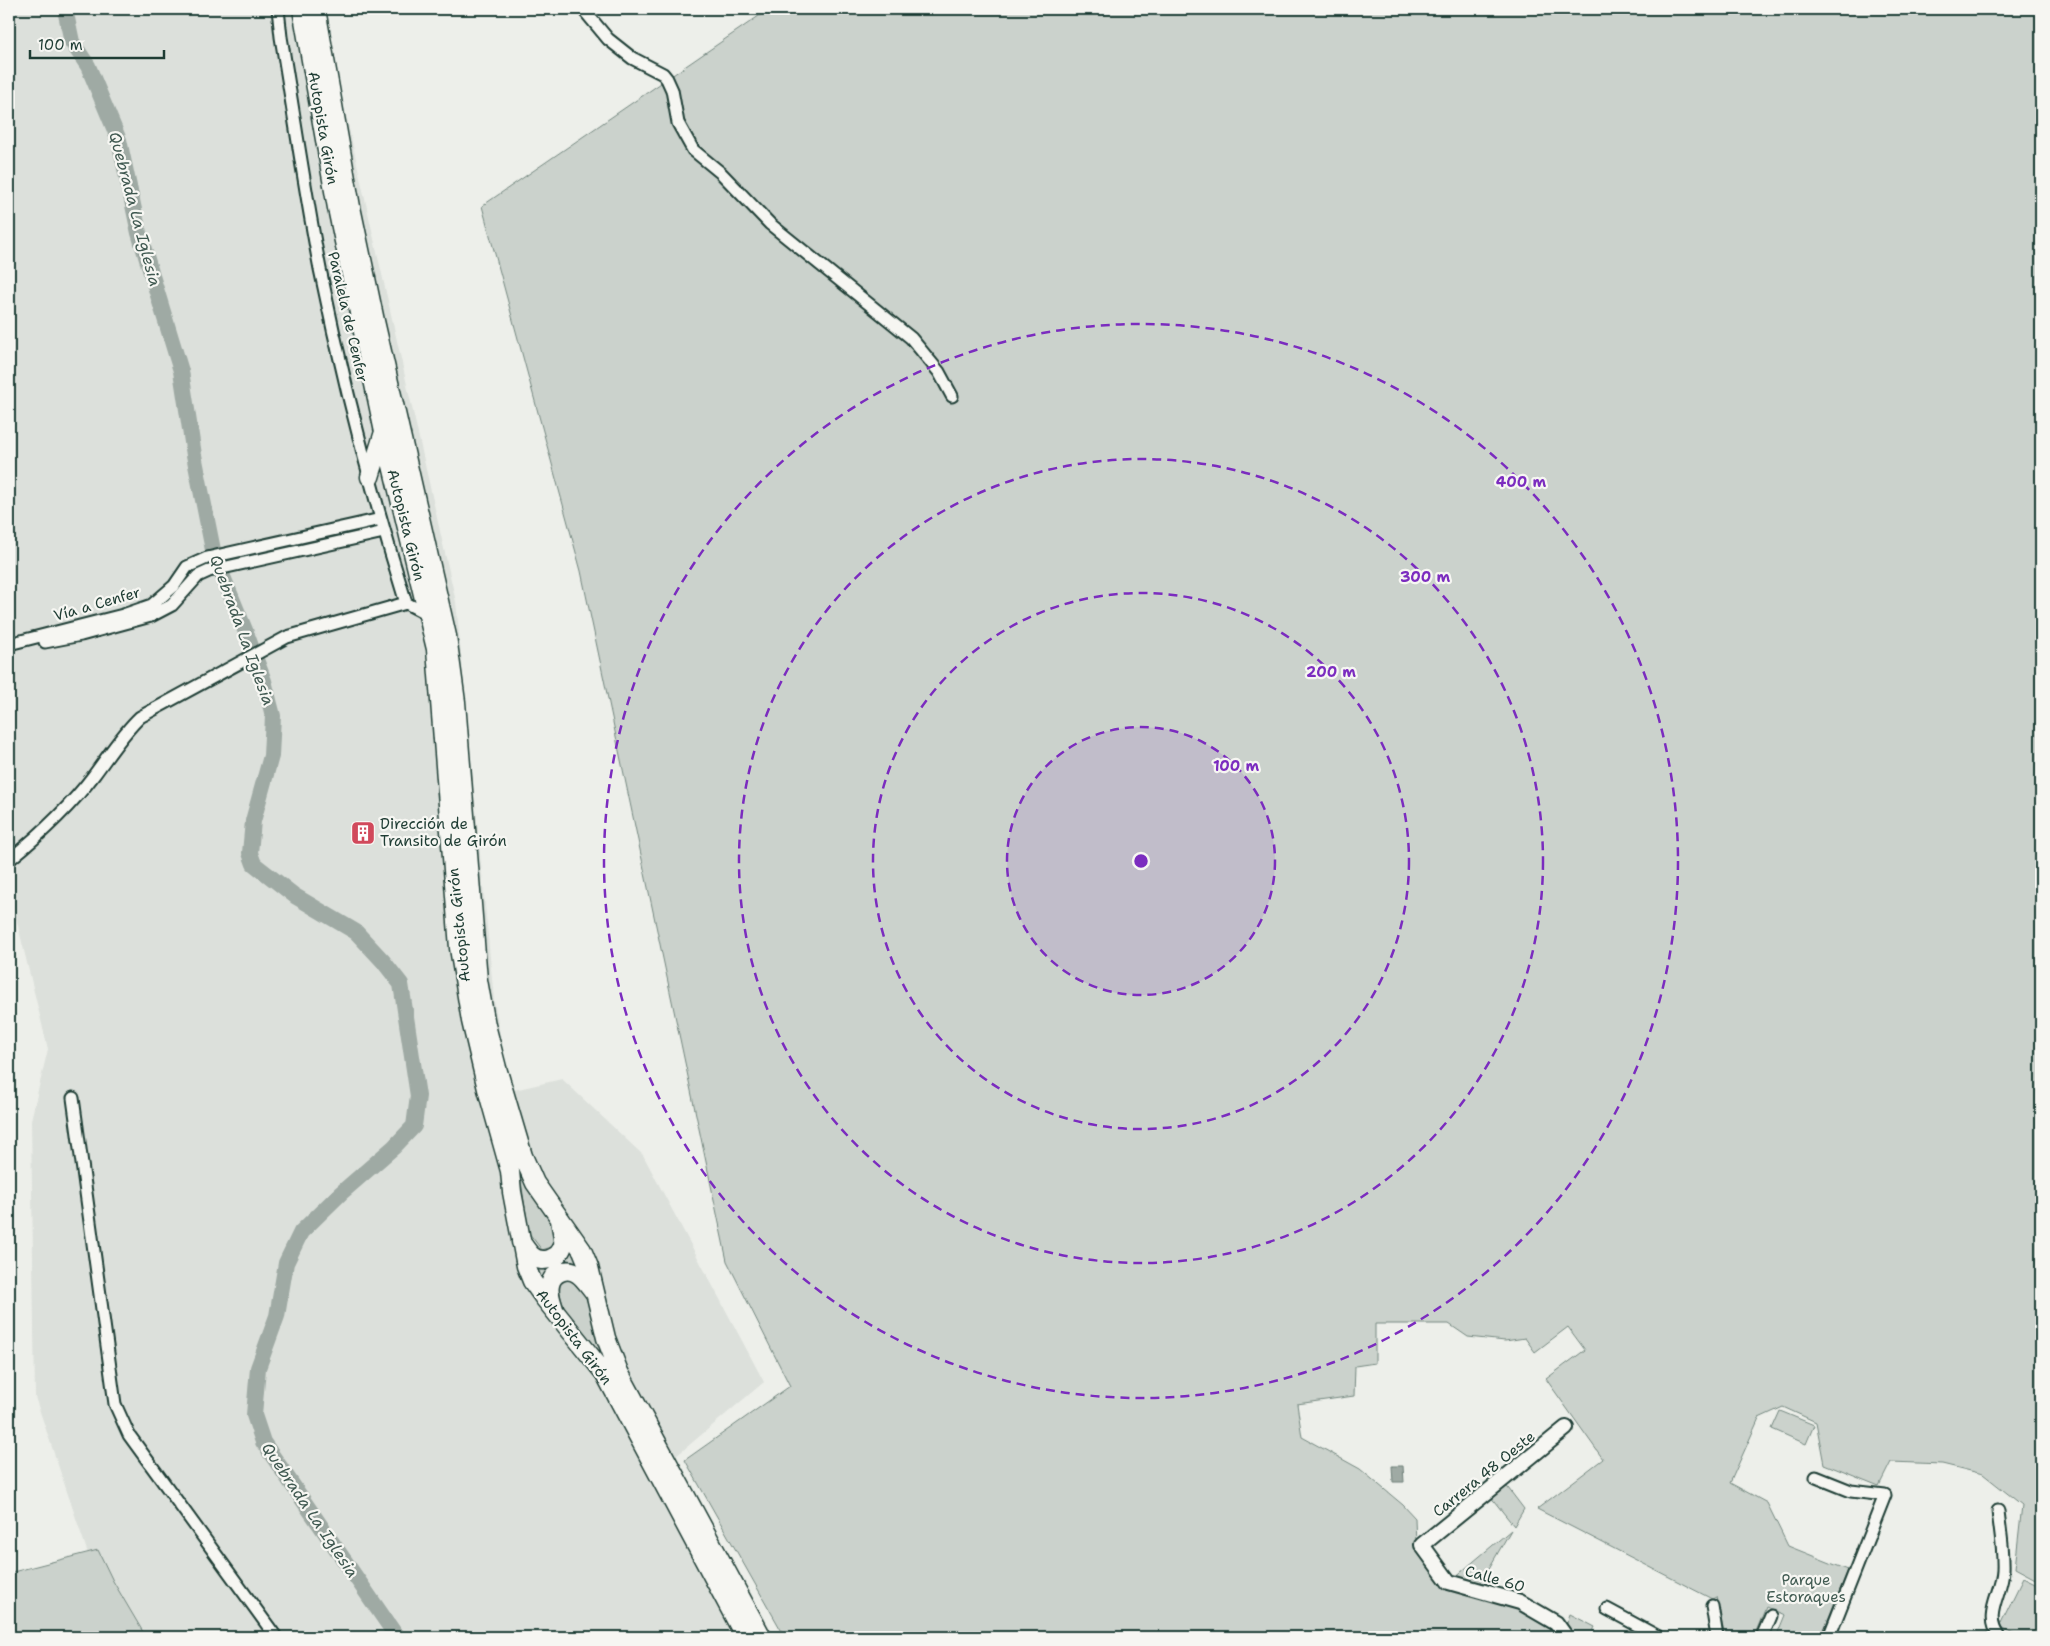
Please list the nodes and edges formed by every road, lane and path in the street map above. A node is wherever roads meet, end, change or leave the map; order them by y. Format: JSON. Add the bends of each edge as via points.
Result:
{"nodes":[{"id":1,"x":278,"y":9,"type":"edge"},
{"id":2,"x":302,"y":9,"type":"edge"},
{"id":3,"x":316,"y":9,"type":"edge"},
{"id":4,"x":583,"y":9,"type":"edge"},
{"id":5,"x":952,"y":396,"type":"dead end"},
{"id":6,"x":384,"y":432,"type":"junction"},
{"id":7,"x":370,"y":478,"type":"junction"},
{"id":8,"x":381,"y":519,"type":"junction"},
{"id":9,"x":384,"y":532,"type":"junction"},
{"id":10,"x":406,"y":603,"type":"junction"},
{"id":11,"x":428,"y":614,"type":"junction"},
{"id":12,"x":9,"y":644,"type":"edge"},
{"id":13,"x":9,"y":652,"type":"edge"},
{"id":14,"x":9,"y":860,"type":"edge"},
{"id":15,"x":73,"y":1098,"type":"dead end"},
{"id":16,"x":560,"y":1219,"type":"junction"},
{"id":17,"x":521,"y":1241,"type":"junction"},
{"id":18,"x":596,"y":1294,"type":"junction"},
{"id":19,"x":555,"y":1313,"type":"junction"},
{"id":20,"x":1566,"y":1428,"type":"dead end"},
{"id":21,"x":1816,"y":1477,"type":"dead end"},
{"id":22,"x":1998,"y":1511,"type":"dead end"},
{"id":23,"x":1422,"y":1545,"type":"joint"},
{"id":24,"x":1712,"y":1606,"type":"dead end"},
{"id":25,"x":1607,"y":1609,"type":"dead end"},
{"id":26,"x":1771,"y":1616,"type":"dead end"},
{"id":27,"x":276,"y":1637,"type":"edge"},
{"id":28,"x":745,"y":1637,"type":"edge"},
{"id":29,"x":762,"y":1637,"type":"edge"},
{"id":30,"x":1566,"y":1637,"type":"edge"},
{"id":31,"x":1660,"y":1637,"type":"edge"},
{"id":32,"x":1717,"y":1637,"type":"edge"},
{"id":33,"x":1762,"y":1637,"type":"edge"},
{"id":34,"x":1829,"y":1637,"type":"edge"},
{"id":35,"x":1999,"y":1637,"type":"edge"}],
"edges":[{"from":1,"to":7,"type":"street","name":"Paralela de Cenfer","via":[[320,268]]},
{"from":2,"to":6,"type":"highway","name":"Autopista Girón","via":[[338,208]]},
{"from":3,"to":16,"type":"highway","name":"Autopista Girón","via":[[374,321],[447,636],[456,702],[478,980],[486,1025],[523,1156]]},
{"from":4,"to":5,"type":"street","via":[[615,44],[667,79],[678,124],[693,150],[721,173],[770,224],[911,338],[939,372]]},
{"from":6,"to":7,"type":"highway"},
{"from":6,"to":11,"type":"highway","name":"Autopista Girón"},
{"from":7,"to":8,"type":"street","name":"Paralela de Cenfer"},
{"from":8,"to":9,"type":"street","name":"Paralela de Cenfer"},
{"from":8,"to":12,"type":"street","name":"Vía a Cenfer","via":[[207,558],[187,567],[174,586],[152,605]]},
{"from":9,"to":10,"type":"street","name":"Paralela de Cenfer"},
{"from":9,"to":13,"type":"street","name":"Vía a Cenfer","via":[[209,571],[198,576],[172,605],[151,616]]},
{"from":10,"to":11,"type":"street"},
{"from":10,"to":14,"type":"street","via":[[288,637],[140,717],[128,728],[95,775],[37,837]]},
{"from":11,"to":17,"type":"highway","name":"Autopista Girón","via":[[436,649],[459,948],[471,1021],[510,1171]]},
{"from":15,"to":27,"type":"street","via":[[116,1404],[128,1435]]},
{"from":16,"to":17,"type":"highway","via":[[563,1243],[556,1256],[538,1259]]},
{"from":16,"to":18,"type":"highway","name":"Autopista Girón","via":[[582,1250]]},
{"from":17,"to":19,"type":"highway","name":"Autopista Girón","via":[[532,1282]]},
{"from":18,"to":19,"type":"highway","via":[[577,1273],[561,1272],[552,1278],[550,1284]]},
{"from":18,"to":29,"type":"highway","name":"Autopista Girón","via":[[606,1338],[619,1372]]},
{"from":19,"to":28,"type":"highway","name":"Autopista Girón","via":[[612,1386]]},
{"from":20,"to":23,"type":"street","name":"Carrera 48 Oeste"},
{"from":21,"to":34,"type":"street","via":[[1850,1490],[1886,1495]]},
{"from":22,"to":35,"type":"street","via":[[2003,1569],[1991,1616]]},
{"from":23,"to":30,"type":"street","name":"Calle 60","via":[[1449,1582],[1520,1602],[1556,1623]]},
{"from":24,"to":32,"type":"street"},
{"from":25,"to":31,"type":"street"},
{"from":26,"to":33,"type":"street"}]}
